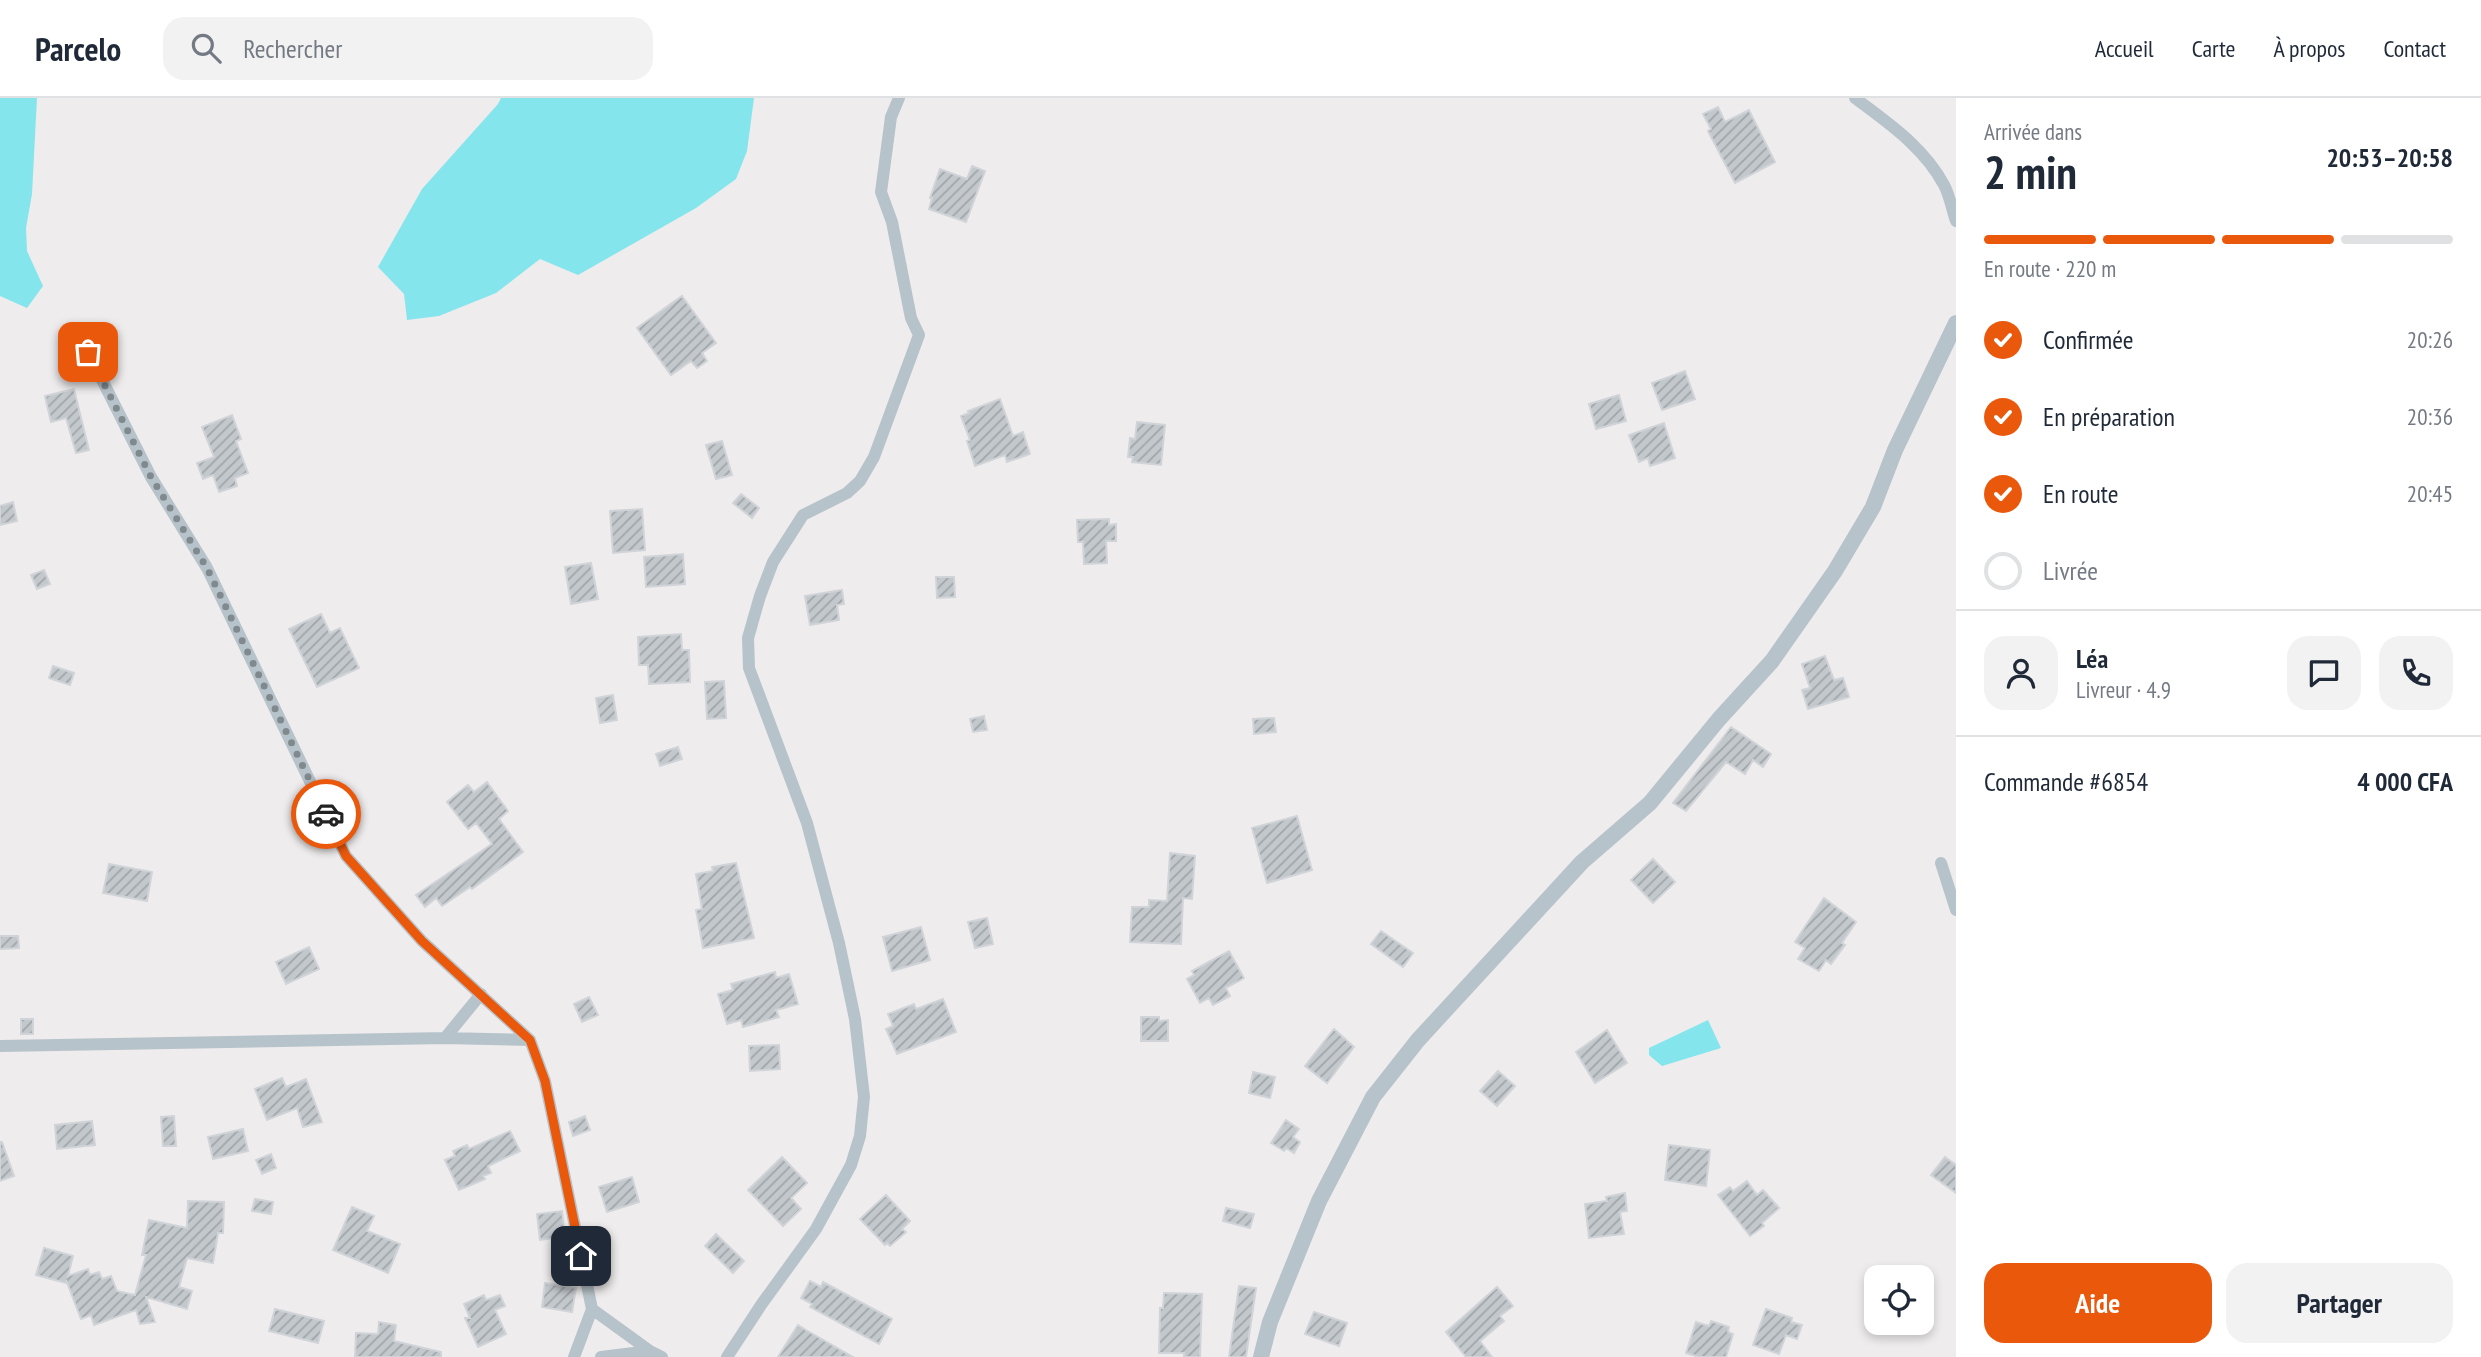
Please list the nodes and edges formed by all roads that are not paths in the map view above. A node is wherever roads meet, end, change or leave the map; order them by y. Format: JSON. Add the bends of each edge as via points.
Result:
{"nodes":[{"id":1,"x":899,"y":98,"type":"edge"},
{"id":2,"x":1855,"y":98,"type":"edge"},
{"id":3,"x":1956,"y":221,"type":"edge"},
{"id":4,"x":1956,"y":323,"type":"edge"},
{"id":5,"x":88,"y":352,"type":"dead end"},
{"id":6,"x":1941,"y":863,"type":"dead end"},
{"id":7,"x":1956,"y":910,"type":"edge"},
{"id":8,"x":481,"y":994,"type":"junction"},
{"id":9,"x":445,"y":1038,"type":"junction"},
{"id":10,"x":530,"y":1040,"type":"junction"},
{"id":11,"x":0,"y":1046,"type":"edge"},
{"id":12,"x":592,"y":1309,"type":"junction"},
{"id":13,"x":656,"y":1354,"type":"edge"},
{"id":14,"x":574,"y":1357,"type":"edge"},
{"id":15,"x":601,"y":1357,"type":"edge"},
{"id":16,"x":727,"y":1357,"type":"edge"},
{"id":17,"x":1261,"y":1357,"type":"edge"}],
"edges":[{"from":1,"to":16,"type":"street","via":[[891,117],[881,192],[919,335],[874,457],[847,493],[803,515],[773,562],[748,638],[749,668],[807,823],[839,943],[855,1019],[864,1097],[860,1136],[851,1165],[816,1229]]},
{"from":2,"to":3,"type":"street","via":[[1926,157],[1945,187]]},
{"from":4,"to":17,"type":"street","via":[[1873,507],[1772,661],[1650,803],[1582,862],[1418,1040],[1373,1097],[1319,1202],[1270,1322]]},
{"from":5,"to":8,"type":"street","via":[[151,477],[207,568],[346,856],[422,941]]},
{"from":6,"to":7,"type":"street"},
{"from":8,"to":9,"type":"street"},
{"from":8,"to":10,"type":"street"},
{"from":9,"to":10,"type":"street"},
{"from":9,"to":11,"type":"street"},
{"from":10,"to":12,"type":"street","via":[[545,1081]]},
{"from":12,"to":13,"type":"street"},
{"from":12,"to":14,"type":"street"},
{"from":13,"to":15,"type":"street"}]}
